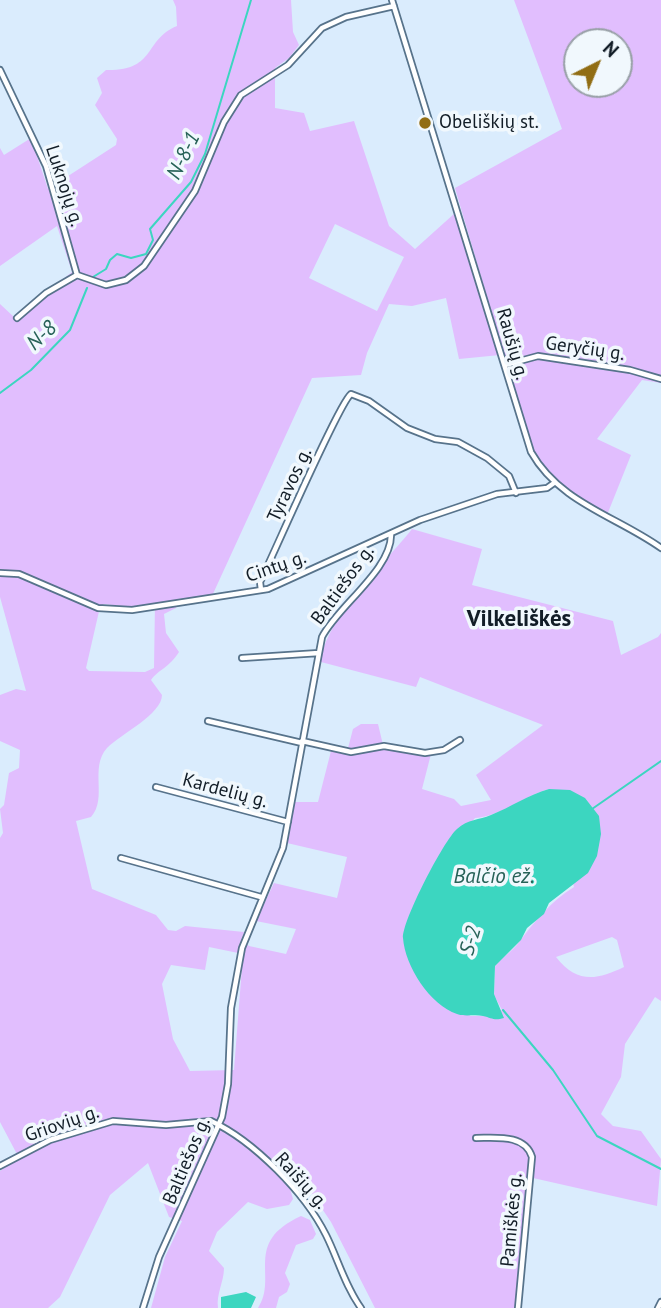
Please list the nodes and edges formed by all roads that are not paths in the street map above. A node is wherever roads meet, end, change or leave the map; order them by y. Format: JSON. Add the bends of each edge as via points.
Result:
{"nodes":[{"id":1,"x":392,"y":0,"type":"edge"},
{"id":2,"x":394,"y":6,"type":"junction"},
{"id":3,"x":0,"y":69,"type":"edge"},
{"id":4,"x":77,"y":275,"type":"junction"},
{"id":5,"x":17,"y":318,"type":"dead end"},
{"id":6,"x":505,"y":365,"type":"junction"},
{"id":7,"x":661,"y":379,"type":"edge"},
{"id":8,"x":554,"y":483,"type":"junction"},
{"id":9,"x":516,"y":492,"type":"junction"},
{"id":10,"x":391,"y":534,"type":"junction"},
{"id":11,"x":661,"y":548,"type":"edge"},
{"id":12,"x":0,"y":573,"type":"edge"},
{"id":13,"x":261,"y":590,"type":"junction"},
{"id":14,"x":319,"y":653,"type":"junction"},
{"id":15,"x":242,"y":658,"type":"dead end"},
{"id":16,"x":208,"y":721,"type":"dead end"},
{"id":17,"x":460,"y":740,"type":"dead end"},
{"id":18,"x":302,"y":742,"type":"junction"},
{"id":19,"x":156,"y":787,"type":"dead end"},
{"id":20,"x":288,"y":822,"type":"junction"},
{"id":21,"x":121,"y":858,"type":"dead end"},
{"id":22,"x":261,"y":897,"type":"junction"},
{"id":23,"x":219,"y":1125,"type":"junction"},
{"id":24,"x":476,"y":1138,"type":"dead end"},
{"id":25,"x":0,"y":1166,"type":"edge"},
{"id":26,"x":661,"y":1303,"type":"edge"},
{"id":27,"x":143,"y":1308,"type":"edge"},
{"id":28,"x":361,"y":1308,"type":"edge"},
{"id":29,"x":518,"y":1308,"type":"edge"},
{"id":30,"x":658,"y":1308,"type":"edge"}],
"edges":[{"from":1,"to":2,"type":"street","name":"Raušių g."},
{"from":2,"to":4,"type":"street","via":[[346,17],[322,28],[288,65],[241,95],[224,122],[195,191],[144,266],[126,279],[106,285]]},
{"from":2,"to":6,"type":"street","name":"Raušių g."},
{"from":3,"to":4,"type":"street","name":"Luknojų g.","via":[[46,166]]},
{"from":4,"to":5,"type":"street"},
{"from":6,"to":7,"type":"street","name":"Geryčių g.","via":[[538,356]]},
{"from":6,"to":8,"type":"street","name":"Raušių g.","via":[[524,438]]},
{"from":8,"to":9,"type":"street","name":"Cintų g."},
{"from":8,"to":11,"type":"street"},
{"from":9,"to":10,"type":"street","name":"Cintų g.","via":[[487,497]]},
{"from":9,"to":13,"type":"street","name":"Tyravos g.","via":[[509,476],[488,459],[458,442],[407,428],[351,394],[260,582]]},
{"from":10,"to":13,"type":"street","name":"Cintų g."},
{"from":10,"to":14,"type":"street","name":"Baltiešos g.","via":[[378,567],[330,622]]},
{"from":12,"to":13,"type":"street","name":"Cintų g.","via":[[19,574],[99,608],[122,612]]},
{"from":14,"to":15,"type":"street"},
{"from":14,"to":18,"type":"street","name":"Baltiešos g."},
{"from":16,"to":18,"type":"street"},
{"from":17,"to":18,"type":"street","via":[[444,750],[425,752],[384,746],[351,752]]},
{"from":18,"to":20,"type":"street","name":"Baltiešos g."},
{"from":19,"to":20,"type":"street","name":"Kardelių g."},
{"from":20,"to":22,"type":"street","name":"Baltiešos g.","via":[[283,848]]},
{"from":21,"to":22,"type":"street"},
{"from":22,"to":23,"type":"street","name":"Baltiešos g.","via":[[242,948],[231,1008],[228,1084]]},
{"from":23,"to":25,"type":"street","name":"Griovių g.","via":[[197,1120],[166,1125],[114,1121],[50,1140]]},
{"from":23,"to":27,"type":"street","name":"Baltiešos g.","via":[[159,1257]]},
{"from":23,"to":28,"type":"street","name":"Raišių g.","via":[[273,1167],[311,1210]]},
{"from":24,"to":29,"type":"street","name":"Pamiškės g.","via":[[520,1141],[532,1157]]},
{"from":26,"to":30,"type":"street"}]}
